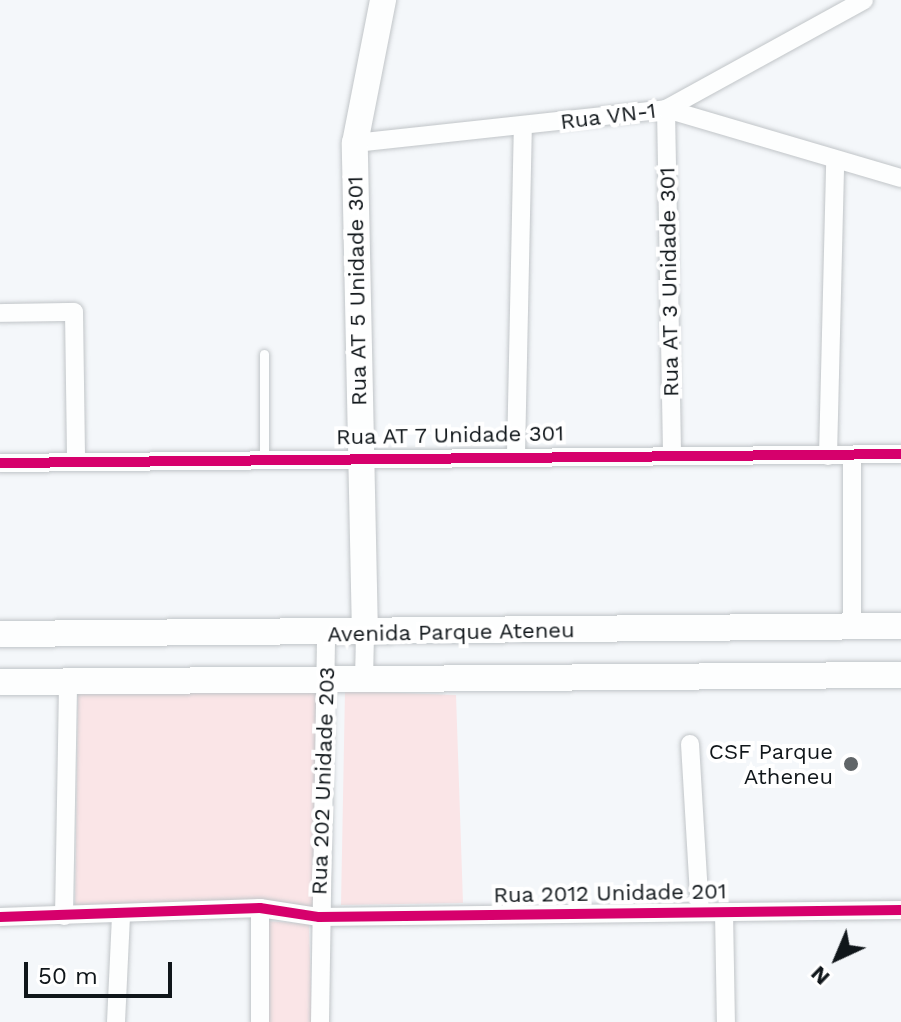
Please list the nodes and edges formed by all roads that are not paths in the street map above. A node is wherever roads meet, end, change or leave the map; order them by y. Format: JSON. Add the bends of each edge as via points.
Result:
{"nodes":[{"id":1,"x":383,"y":0,"type":"edge"},
{"id":2,"x":864,"y":0,"type":"edge"},
{"id":3,"x":666,"y":109,"type":"junction"},
{"id":4,"x":523,"y":127,"type":"junction"},
{"id":5,"x":355,"y":143,"type":"junction"},
{"id":6,"x":835,"y":162,"type":"junction"},
{"id":7,"x":901,"y":178,"type":"edge"},
{"id":8,"x":0,"y":313,"type":"edge"},
{"id":9,"x":264,"y":354,"type":"dead end"},
{"id":10,"x":516,"y":454,"type":"junction"},
{"id":11,"x":901,"y":454,"type":"edge"},
{"id":12,"x":672,"y":455,"type":"junction"},
{"id":13,"x":361,"y":456,"type":"junction"},
{"id":14,"x":828,"y":456,"type":"junction"},
{"id":15,"x":852,"y":456,"type":"junction"},
{"id":16,"x":264,"y":458,"type":"junction"},
{"id":17,"x":76,"y":461,"type":"junction"},
{"id":18,"x":0,"y":463,"type":"edge"},
{"id":19,"x":852,"y":626,"type":"junction"},
{"id":20,"x":901,"y":626,"type":"edge"},
{"id":21,"x":0,"y":634,"type":"edge"},
{"id":22,"x":365,"y":635,"type":"junction"},
{"id":23,"x":326,"y":636,"type":"junction"},
{"id":24,"x":901,"y":675,"type":"edge"},
{"id":25,"x":364,"y":679,"type":"junction"},
{"id":26,"x":327,"y":680,"type":"junction"},
{"id":27,"x":0,"y":682,"type":"edge"},
{"id":28,"x":68,"y":682,"type":"junction"},
{"id":29,"x":690,"y":744,"type":"dead end"},
{"id":30,"x":260,"y":908,"type":"junction"},
{"id":31,"x":700,"y":910,"type":"junction"},
{"id":32,"x":901,"y":910,"type":"edge"},
{"id":33,"x":724,"y":912,"type":"junction"},
{"id":34,"x":64,"y":916,"type":"junction"},
{"id":35,"x":121,"y":916,"type":"junction"},
{"id":36,"x":0,"y":917,"type":"edge"},
{"id":37,"x":319,"y":917,"type":"junction"},
{"id":38,"x":116,"y":1022,"type":"edge"},
{"id":39,"x":260,"y":1022,"type":"edge"},
{"id":40,"x":320,"y":1022,"type":"edge"},
{"id":41,"x":726,"y":1022,"type":"edge"}],
"edges":[{"from":1,"to":5,"type":"street","name":"Rua AT 5 Unidade 301"},
{"from":2,"to":3,"type":"street"},
{"from":3,"to":4,"type":"street","name":"Rua VN-1"},
{"from":3,"to":6,"type":"street","name":"Rua VN-1"},
{"from":3,"to":12,"type":"street","name":"Rua AT 3 Unidade 301"},
{"from":4,"to":5,"type":"street","name":"Rua VN-1"},
{"from":4,"to":10,"type":"street"},
{"from":5,"to":13,"type":"street","name":"Rua AT 5 Unidade 301"},
{"from":6,"to":7,"type":"street","name":"Rua VN-1"},
{"from":6,"to":14,"type":"street"},
{"from":8,"to":17,"type":"street","via":[[74,312]]},
{"from":9,"to":16,"type":"lane"},
{"from":10,"to":12,"type":"street","name":"Rua AT 7 Unidade 301"},
{"from":10,"to":13,"type":"street","name":"Rua AT 7 Unidade 301"},
{"from":11,"to":15,"type":"street","name":"Rua AT 7 Unidade 301"},
{"from":12,"to":14,"type":"street","name":"Rua AT 7 Unidade 301"},
{"from":13,"to":16,"type":"street","name":"Rua AT 7 Unidade 301"},
{"from":13,"to":22,"type":"street","name":"Rua AT 5 Unidade 301"},
{"from":14,"to":15,"type":"street","name":"Rua AT 7 Unidade 301"},
{"from":15,"to":19,"type":"street"},
{"from":16,"to":17,"type":"street","name":"Rua AT 7 Unidade 301"},
{"from":17,"to":18,"type":"street","name":"Rua AT 7 Unidade 301"},
{"from":19,"to":20,"type":"street","name":"Avenida Parque Ateneu"},
{"from":19,"to":22,"type":"street","name":"Avenida Parque Ateneu"},
{"from":21,"to":23,"type":"street","name":"Avenida Parque Ateneu"},
{"from":22,"to":23,"type":"street","name":"Avenida Parque Ateneu"},
{"from":22,"to":25,"type":"street","name":"Rua AT 5 Unidade 301"},
{"from":23,"to":26,"type":"street","name":"Rua 202 Unidade 203"},
{"from":24,"to":25,"type":"street","name":"Avenida Parque Ateneu"},
{"from":25,"to":26,"type":"street","name":"Avenida Parque Ateneu"},
{"from":26,"to":28,"type":"street","name":"Avenida Parque Ateneu"},
{"from":26,"to":37,"type":"street","name":"Rua 202 Unidade 203"},
{"from":27,"to":28,"type":"street","name":"Avenida Parque Ateneu"},
{"from":28,"to":34,"type":"street"},
{"from":29,"to":31,"type":"street","name":"Rua 2012 Unidade 201"},
{"from":30,"to":35,"type":"street","name":"Rua 2012 Unidade 201"},
{"from":30,"to":37,"type":"street","name":"Rua 2012 Unidade 201"},
{"from":30,"to":39,"type":"street"},
{"from":31,"to":33,"type":"street","name":"Rua 2012 Unidade 201"},
{"from":31,"to":37,"type":"street","name":"Rua 2012 Unidade 201"},
{"from":32,"to":33,"type":"street","name":"Rua 2012 Unidade 201"},
{"from":33,"to":41,"type":"street","name":"Rua 2012 Unidade 201"},
{"from":34,"to":35,"type":"street","name":"Rua 2012 Unidade 201"},
{"from":34,"to":36,"type":"street","name":"Rua 2012 Unidade 201"},
{"from":35,"to":38,"type":"street"},
{"from":37,"to":40,"type":"street","name":"Rua 202 Unidade 203"}]}
